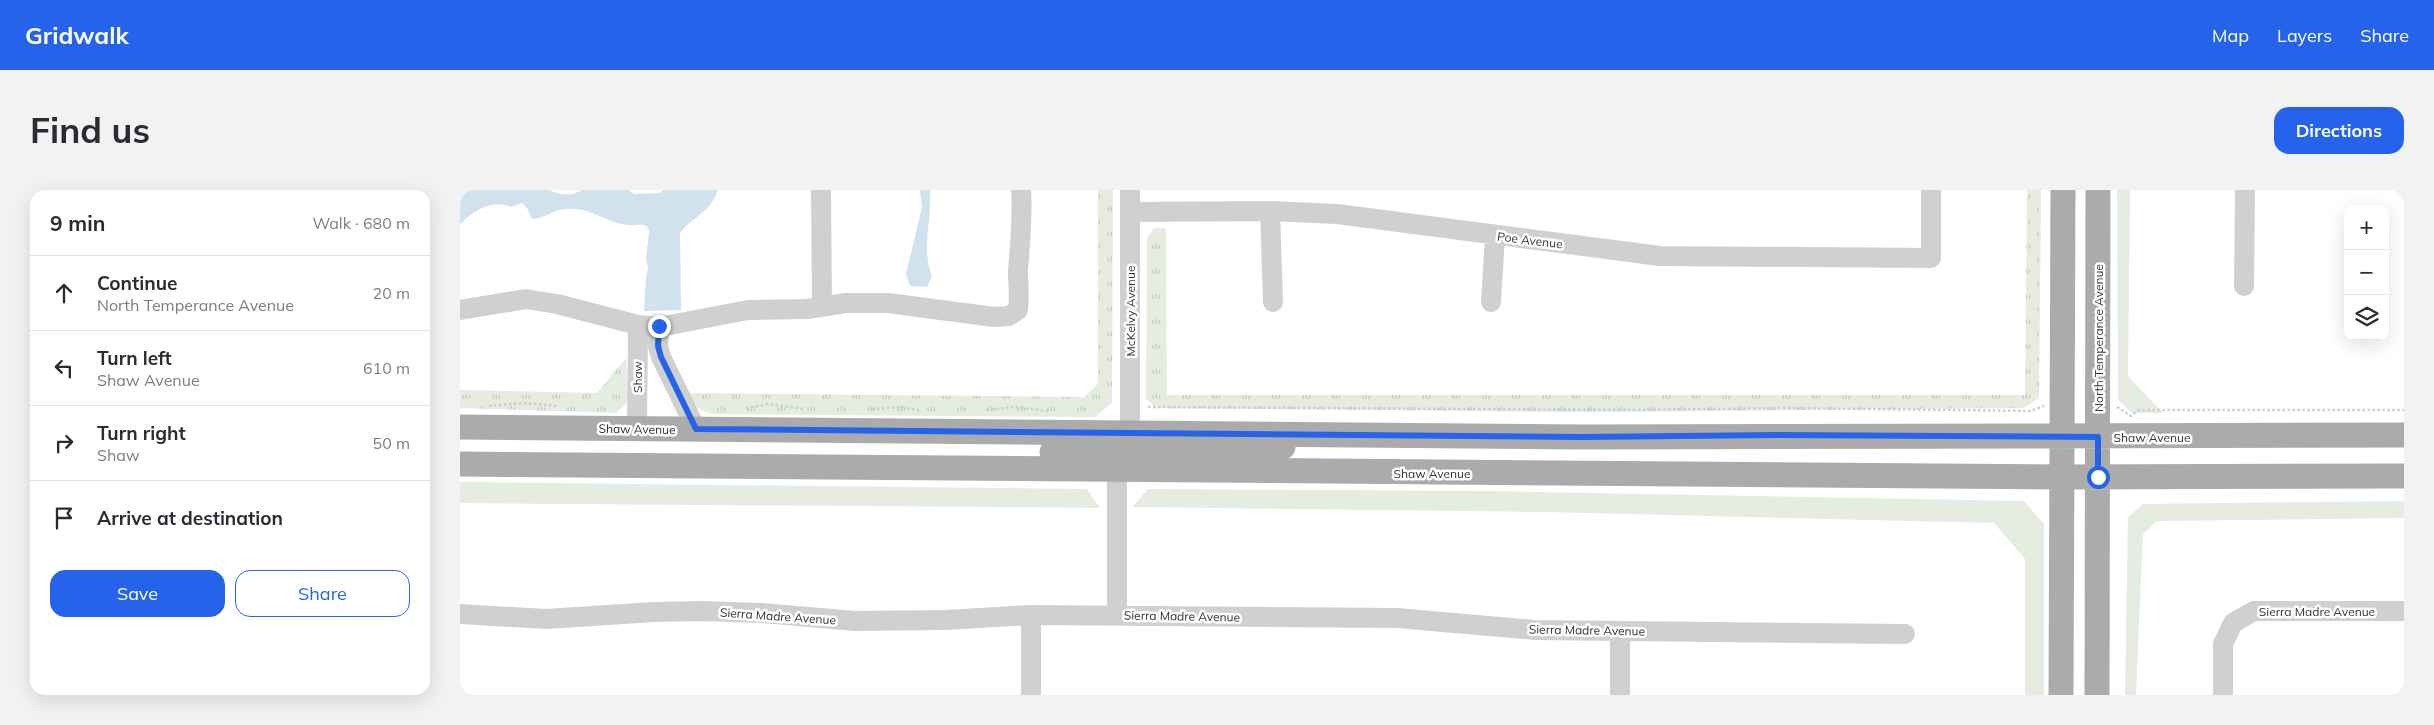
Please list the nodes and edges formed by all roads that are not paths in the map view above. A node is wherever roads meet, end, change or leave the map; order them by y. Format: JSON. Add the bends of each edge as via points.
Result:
{"nodes":[{"id":1,"x":821,"y":190,"type":"edge"},
{"id":2,"x":1021,"y":190,"type":"edge"},
{"id":3,"x":1130,"y":190,"type":"edge"},
{"id":4,"x":1931,"y":190,"type":"edge"},
{"id":5,"x":2063,"y":190,"type":"edge"},
{"id":6,"x":2098,"y":190,"type":"edge"},
{"id":7,"x":2245,"y":190,"type":"edge"},
{"id":8,"x":1270,"y":211,"type":"junction"},
{"id":9,"x":1130,"y":212,"type":"junction"},
{"id":10,"x":1495,"y":236,"type":"junction"},
{"id":11,"x":2244,"y":286,"type":"dead end"},
{"id":12,"x":1273,"y":302,"type":"dead end"},
{"id":13,"x":1491,"y":302,"type":"dead end"},
{"id":14,"x":822,"y":306,"type":"junction"},
{"id":15,"x":460,"y":310,"type":"edge"},
{"id":16,"x":638,"y":325,"type":"junction"},
{"id":17,"x":659,"y":326,"type":"junction"},
{"id":18,"x":460,"y":427,"type":"edge"},
{"id":19,"x":637,"y":428,"type":"junction"},
{"id":20,"x":696,"y":429,"type":"junction"},
{"id":21,"x":1130,"y":433,"type":"junction"},
{"id":22,"x":1349,"y":434,"type":"junction"},
{"id":23,"x":2404,"y":435,"type":"edge"},
{"id":24,"x":2062,"y":436,"type":"junction"},
{"id":25,"x":2098,"y":437,"type":"junction"},
{"id":26,"x":460,"y":464,"type":"edge"},
{"id":27,"x":898,"y":467,"type":"junction"},
{"id":28,"x":1117,"y":470,"type":"junction"},
{"id":29,"x":2404,"y":476,"type":"edge"},
{"id":30,"x":2062,"y":477,"type":"junction"},
{"id":31,"x":2098,"y":477,"type":"junction"},
{"id":32,"x":2404,"y":611,"type":"edge"},
{"id":33,"x":460,"y":614,"type":"edge"},
{"id":34,"x":1031,"y":615,"type":"junction"},
{"id":35,"x":1117,"y":616,"type":"junction"},
{"id":36,"x":1620,"y":631,"type":"junction"},
{"id":37,"x":1905,"y":634,"type":"dead end"},
{"id":38,"x":1030,"y":695,"type":"edge"},
{"id":39,"x":1620,"y":695,"type":"edge"},
{"id":40,"x":2061,"y":695,"type":"edge"},
{"id":41,"x":2097,"y":695,"type":"edge"},
{"id":42,"x":2223,"y":695,"type":"edge"}],
"edges":[{"from":1,"to":14,"type":"street"},
{"from":2,"to":14,"type":"street","via":[[1020,296],[1018,310],[1009,316],[994,317],[888,303]]},
{"from":3,"to":9,"type":"street","name":"McKelvy Avenue"},
{"from":4,"to":10,"type":"street","name":"Poe Avenue","via":[[1931,258],[1660,256]]},
{"from":5,"to":24,"type":"main road"},
{"from":6,"to":25,"type":"main road","name":"North Temperance Avenue"},
{"from":7,"to":11,"type":"street"},
{"from":8,"to":9,"type":"street","name":"Poe Avenue"},
{"from":8,"to":10,"type":"street","name":"Poe Avenue","via":[[1337,214]]},
{"from":8,"to":12,"type":"street"},
{"from":9,"to":21,"type":"street","name":"McKelvy Avenue"},
{"from":10,"to":13,"type":"street"},
{"from":14,"to":17,"type":"street","via":[[748,310]]},
{"from":15,"to":16,"type":"street","via":[[526,299]]},
{"from":16,"to":17,"type":"street"},
{"from":16,"to":19,"type":"street","name":"Shaw"},
{"from":17,"to":20,"type":"street","name":"Shaw","via":[[661,357]]},
{"from":18,"to":19,"type":"main road","name":"Shaw Avenue"},
{"from":19,"to":20,"type":"main road","name":"Shaw Avenue"},
{"from":20,"to":21,"type":"main road","name":"Shaw Avenue"},
{"from":21,"to":22,"type":"main road","name":"Shaw Avenue"},
{"from":21,"to":27,"type":"main road","via":[[1123,446],[1107,452],[977,453]]},
{"from":22,"to":24,"type":"main road","name":"Shaw Avenue"},
{"from":22,"to":28,"type":"main road","via":[[1262,451],[1149,451],[1130,458]]},
{"from":23,"to":25,"type":"main road","name":"Shaw Avenue"},
{"from":24,"to":25,"type":"main road","name":"Shaw Avenue"},
{"from":24,"to":30,"type":"main road"},
{"from":25,"to":31,"type":"main road","name":"North Temperance Avenue"},
{"from":26,"to":27,"type":"main road","name":"Shaw Avenue"},
{"from":27,"to":28,"type":"main road","name":"Shaw Avenue"},
{"from":28,"to":30,"type":"main road","name":"Shaw Avenue"},
{"from":28,"to":35,"type":"street"},
{"from":29,"to":31,"type":"main road","name":"Shaw Avenue"},
{"from":30,"to":31,"type":"main road","name":"Shaw Avenue"},
{"from":30,"to":40,"type":"main road"},
{"from":31,"to":41,"type":"main road","name":"North Temperance Avenue"},
{"from":32,"to":42,"type":"street","name":"Sierra Madre Avenue","via":[[2254,611],[2233,624],[2223,644]]},
{"from":33,"to":34,"type":"street","name":"Sierra Madre Avenue","via":[[546,619],[702,611],[855,621]]},
{"from":34,"to":35,"type":"street","name":"Sierra Madre Avenue"},
{"from":34,"to":38,"type":"street"},
{"from":35,"to":36,"type":"street","name":"Sierra Madre Avenue","via":[[1397,618],[1535,630]]},
{"from":36,"to":37,"type":"street","name":"Sierra Madre Avenue"},
{"from":36,"to":39,"type":"street"}]}
